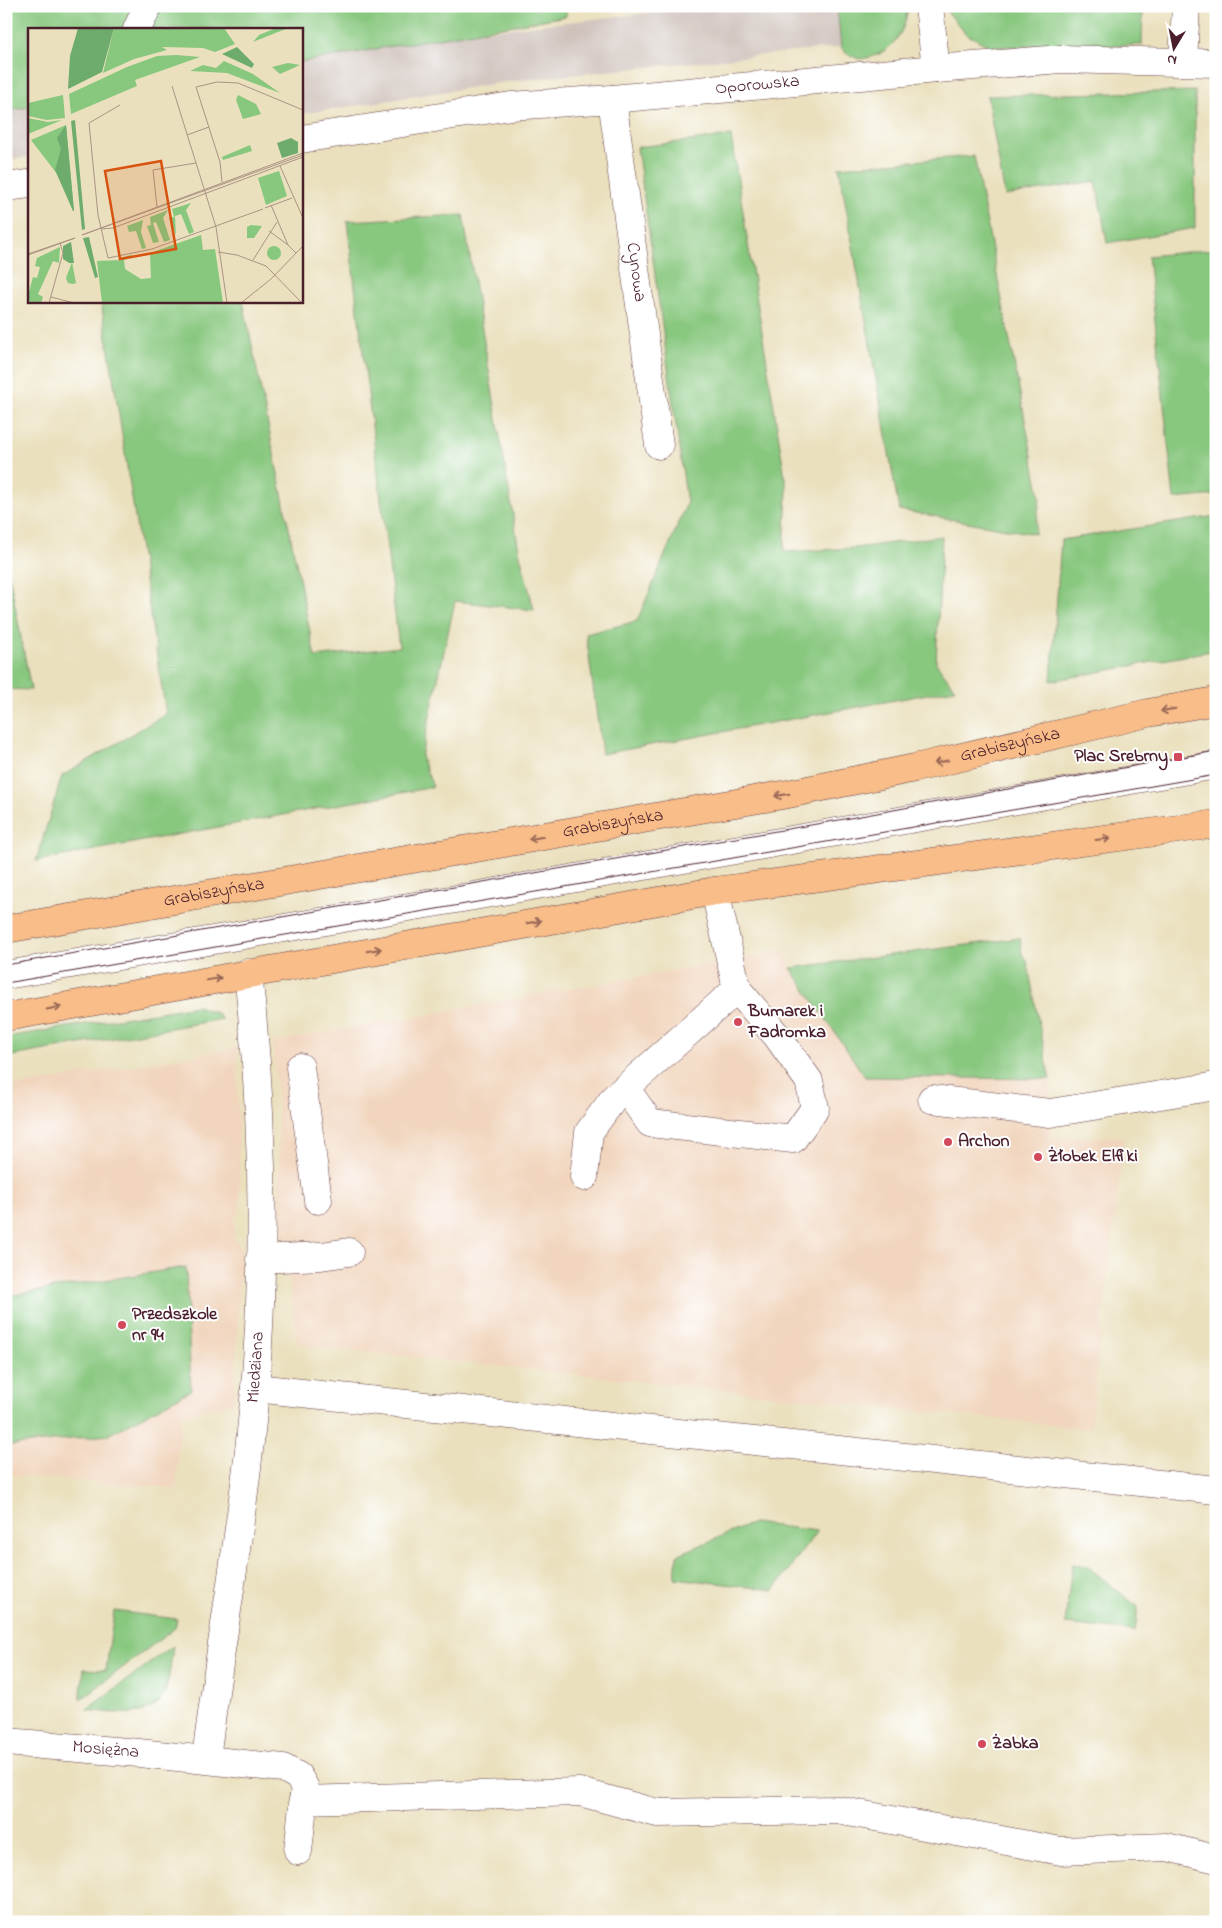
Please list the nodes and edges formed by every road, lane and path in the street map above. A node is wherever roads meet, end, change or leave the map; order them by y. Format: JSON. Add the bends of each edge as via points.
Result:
{"nodes":[{"id":1,"x":148,"y":6,"type":"edge"},
{"id":2,"x":929,"y":6,"type":"edge"},
{"id":3,"x":1186,"y":6,"type":"edge"},
{"id":4,"x":137,"y":28,"type":"edge"},
{"id":5,"x":1183,"y":61,"type":"junction"},
{"id":6,"x":1216,"y":63,"type":"edge"},
{"id":7,"x":936,"y":69,"type":"junction"},
{"id":8,"x":612,"y":99,"type":"junction"},
{"id":9,"x":302,"y":139,"type":"edge"},
{"id":10,"x":28,"y":184,"type":"edge"},
{"id":11,"x":6,"y":188,"type":"edge"},
{"id":12,"x":659,"y":445,"type":"dead end"},
{"id":13,"x":1216,"y":702,"type":"edge"},
{"id":14,"x":1216,"y":765,"type":"edge"},
{"id":15,"x":1216,"y":824,"type":"edge"},
{"id":16,"x":715,"y":891,"type":"junction"},
{"id":17,"x":6,"y":929,"type":"edge"},
{"id":18,"x":248,"y":972,"type":"junction"},
{"id":19,"x":6,"y":974,"type":"edge"},
{"id":20,"x":737,"y":989,"type":"junction"},
{"id":21,"x":6,"y":1017,"type":"edge"},
{"id":22,"x":300,"y":1067,"type":"dead end"},
{"id":23,"x":1216,"y":1086,"type":"edge"},
{"id":24,"x":626,"y":1089,"type":"junction"},
{"id":25,"x":932,"y":1099,"type":"dead end"},
{"id":26,"x":584,"y":1177,"type":"dead end"},
{"id":27,"x":318,"y":1200,"type":"dead end"},
{"id":28,"x":349,"y":1252,"type":"dead end"},
{"id":29,"x":260,"y":1259,"type":"junction"},
{"id":30,"x":255,"y":1388,"type":"junction"},
{"id":31,"x":1216,"y":1490,"type":"edge"},
{"id":32,"x":6,"y":1742,"type":"edge"},
{"id":33,"x":206,"y":1759,"type":"junction"},
{"id":34,"x":303,"y":1800,"type":"junction"},
{"id":35,"x":298,"y":1851,"type":"dead end"},
{"id":36,"x":1216,"y":1859,"type":"edge"}],
"edges":[{"from":1,"to":4,"type":"street"},
{"from":2,"to":7,"type":"street"},
{"from":3,"to":5,"type":"street"},
{"from":5,"to":6,"type":"street","name":"Oporowska"},
{"from":5,"to":7,"type":"street","name":"Oporowska","via":[[1062,59]]},
{"from":7,"to":8,"type":"street","name":"Oporowska"},
{"from":8,"to":9,"type":"street","name":"Oporowska","via":[[511,106]]},
{"from":8,"to":12,"type":"street","name":"Cynowa"},
{"from":10,"to":11,"type":"street"},
{"from":13,"to":17,"type":"main road","name":"Grabiszyńska","one_way":true,"via":[[1148,713],[915,768],[788,794]]},
{"from":14,"to":19,"type":"street"},
{"from":16,"to":15,"type":"main road","one_way":true},
{"from":18,"to":16,"type":"main road","one_way":true},
{"from":16,"to":20,"type":"street"},
{"from":21,"to":18,"type":"main road","one_way":true},
{"from":18,"to":29,"type":"street","name":"Miedziana","via":[[256,1044],[261,1170]]},
{"from":20,"to":24,"type":"street"},
{"from":20,"to":24,"type":"street","via":[[777,1036],[808,1081],[815,1108],[793,1139],[650,1123]]},
{"from":22,"to":27,"type":"street"},
{"from":23,"to":25,"type":"street","via":[[1050,1113]]},
{"from":24,"to":26,"type":"street","via":[[614,1098],[589,1132]]},
{"from":28,"to":29,"type":"street"},
{"from":29,"to":30,"type":"street","name":"Miedziana"},
{"from":30,"to":31,"type":"street"},
{"from":30,"to":33,"type":"street","name":"Miedziana"},
{"from":32,"to":33,"type":"street","name":"Mosiężna"},
{"from":33,"to":34,"type":"street","name":"Mosiężna","via":[[282,1768],[298,1776],[304,1788]]},
{"from":34,"to":35,"type":"street"},
{"from":34,"to":36,"type":"street","via":[[580,1792],[657,1812],[837,1810],[1061,1851],[1168,1847]]}]}
